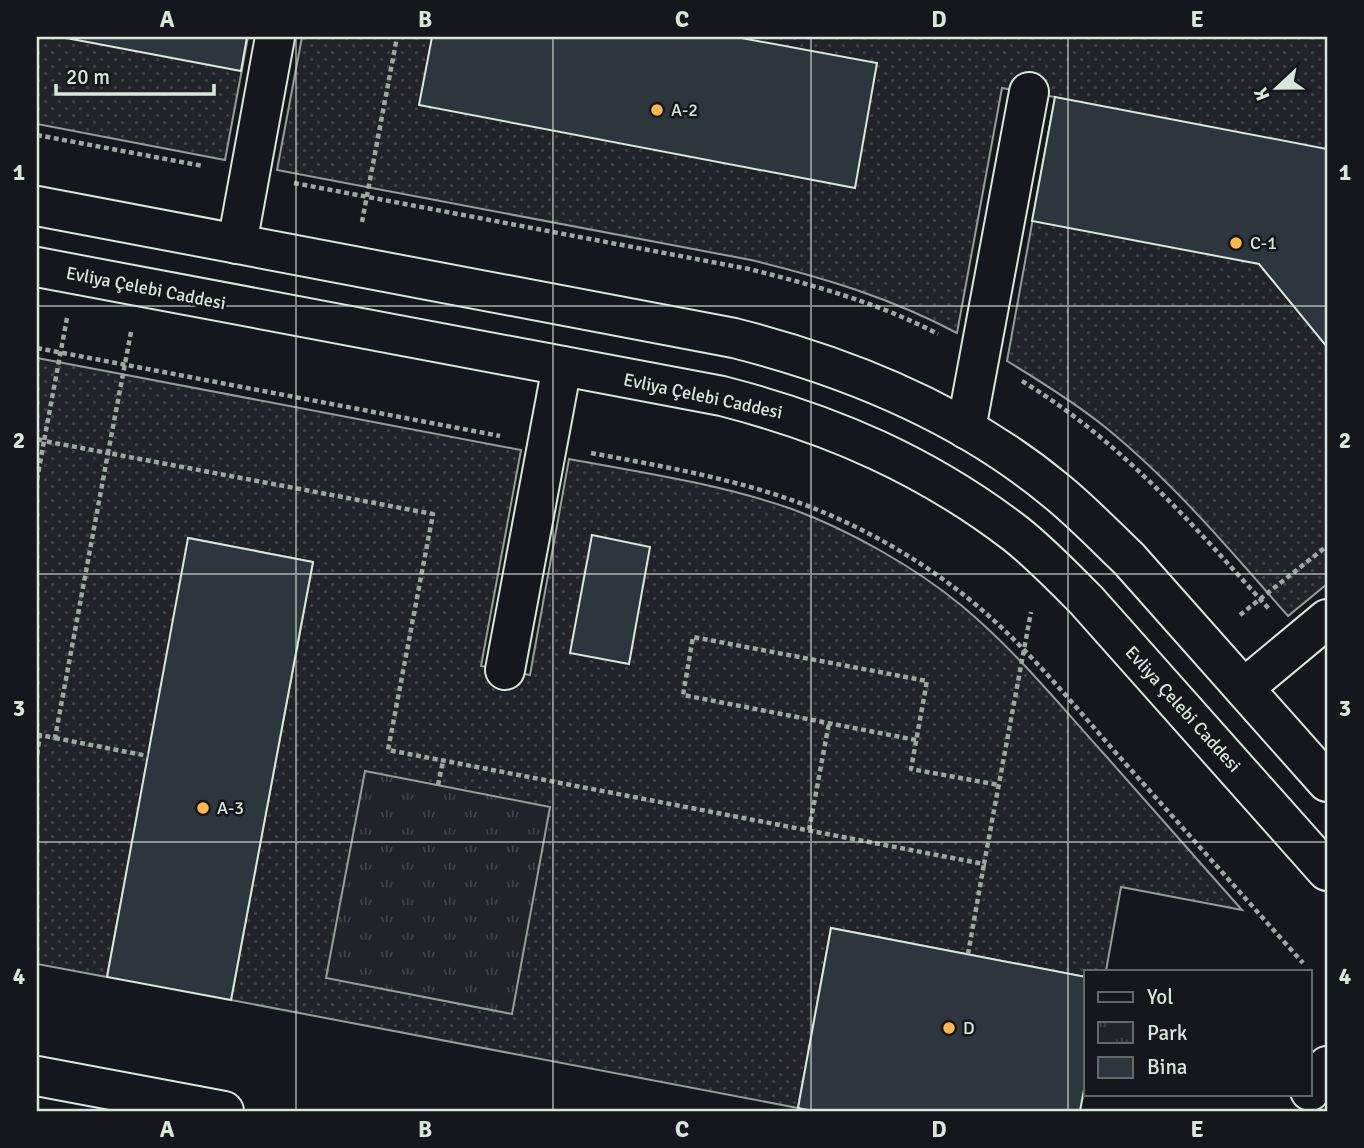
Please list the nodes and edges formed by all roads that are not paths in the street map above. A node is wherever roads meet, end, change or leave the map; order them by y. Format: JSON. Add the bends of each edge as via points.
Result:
{"nodes":[{"id":1,"x":275,"y":37,"type":"edge"},
{"id":2,"x":1029,"y":92,"type":"dead end"},
{"id":3,"x":37,"y":206,"type":"edge"},
{"id":4,"x":237,"y":244,"type":"junction"},
{"id":5,"x":37,"y":267,"type":"edge"},
{"id":6,"x":562,"y":366,"type":"junction"},
{"id":7,"x":966,"y":429,"type":"junction"},
{"id":8,"x":1327,"y":619,"type":"edge"},
{"id":9,"x":505,"y":670,"type":"dead end"},
{"id":10,"x":1244,"y":688,"type":"junction"},
{"id":11,"x":1327,"y":782,"type":"edge"},
{"id":12,"x":1327,"y":871,"type":"edge"},
{"id":13,"x":1327,"y":1066,"type":"edge"},
{"id":14,"x":37,"y":1076,"type":"edge"},
{"id":15,"x":1312,"y":1088,"type":"edge"},
{"id":16,"x":1306,"y":1096,"type":"edge"},
{"id":17,"x":224,"y":1111,"type":"edge"},
{"id":18,"x":1295,"y":1111,"type":"edge"}],
"edges":[{"from":1,"to":4,"type":"street"},
{"from":2,"to":7,"type":"street"},
{"from":3,"to":4,"type":"street"},
{"from":4,"to":7,"type":"street","via":[[791,352],[902,395]]},
{"from":5,"to":6,"type":"street","name":"Evliya Çelebi Caddesi"},
{"from":6,"to":9,"type":"street"},
{"from":6,"to":12,"type":"street","name":"Evliya Çelebi Caddesi","via":[[722,396],[825,427],[928,475],[987,513],[1086,600]]},
{"from":7,"to":10,"type":"street","via":[[1055,490],[1129,559]]},
{"from":8,"to":10,"type":"street"},
{"from":10,"to":11,"type":"street"},
{"from":13,"to":15,"type":"street"},
{"from":14,"to":17,"type":"street"},
{"from":16,"to":18,"type":"street"}]}
